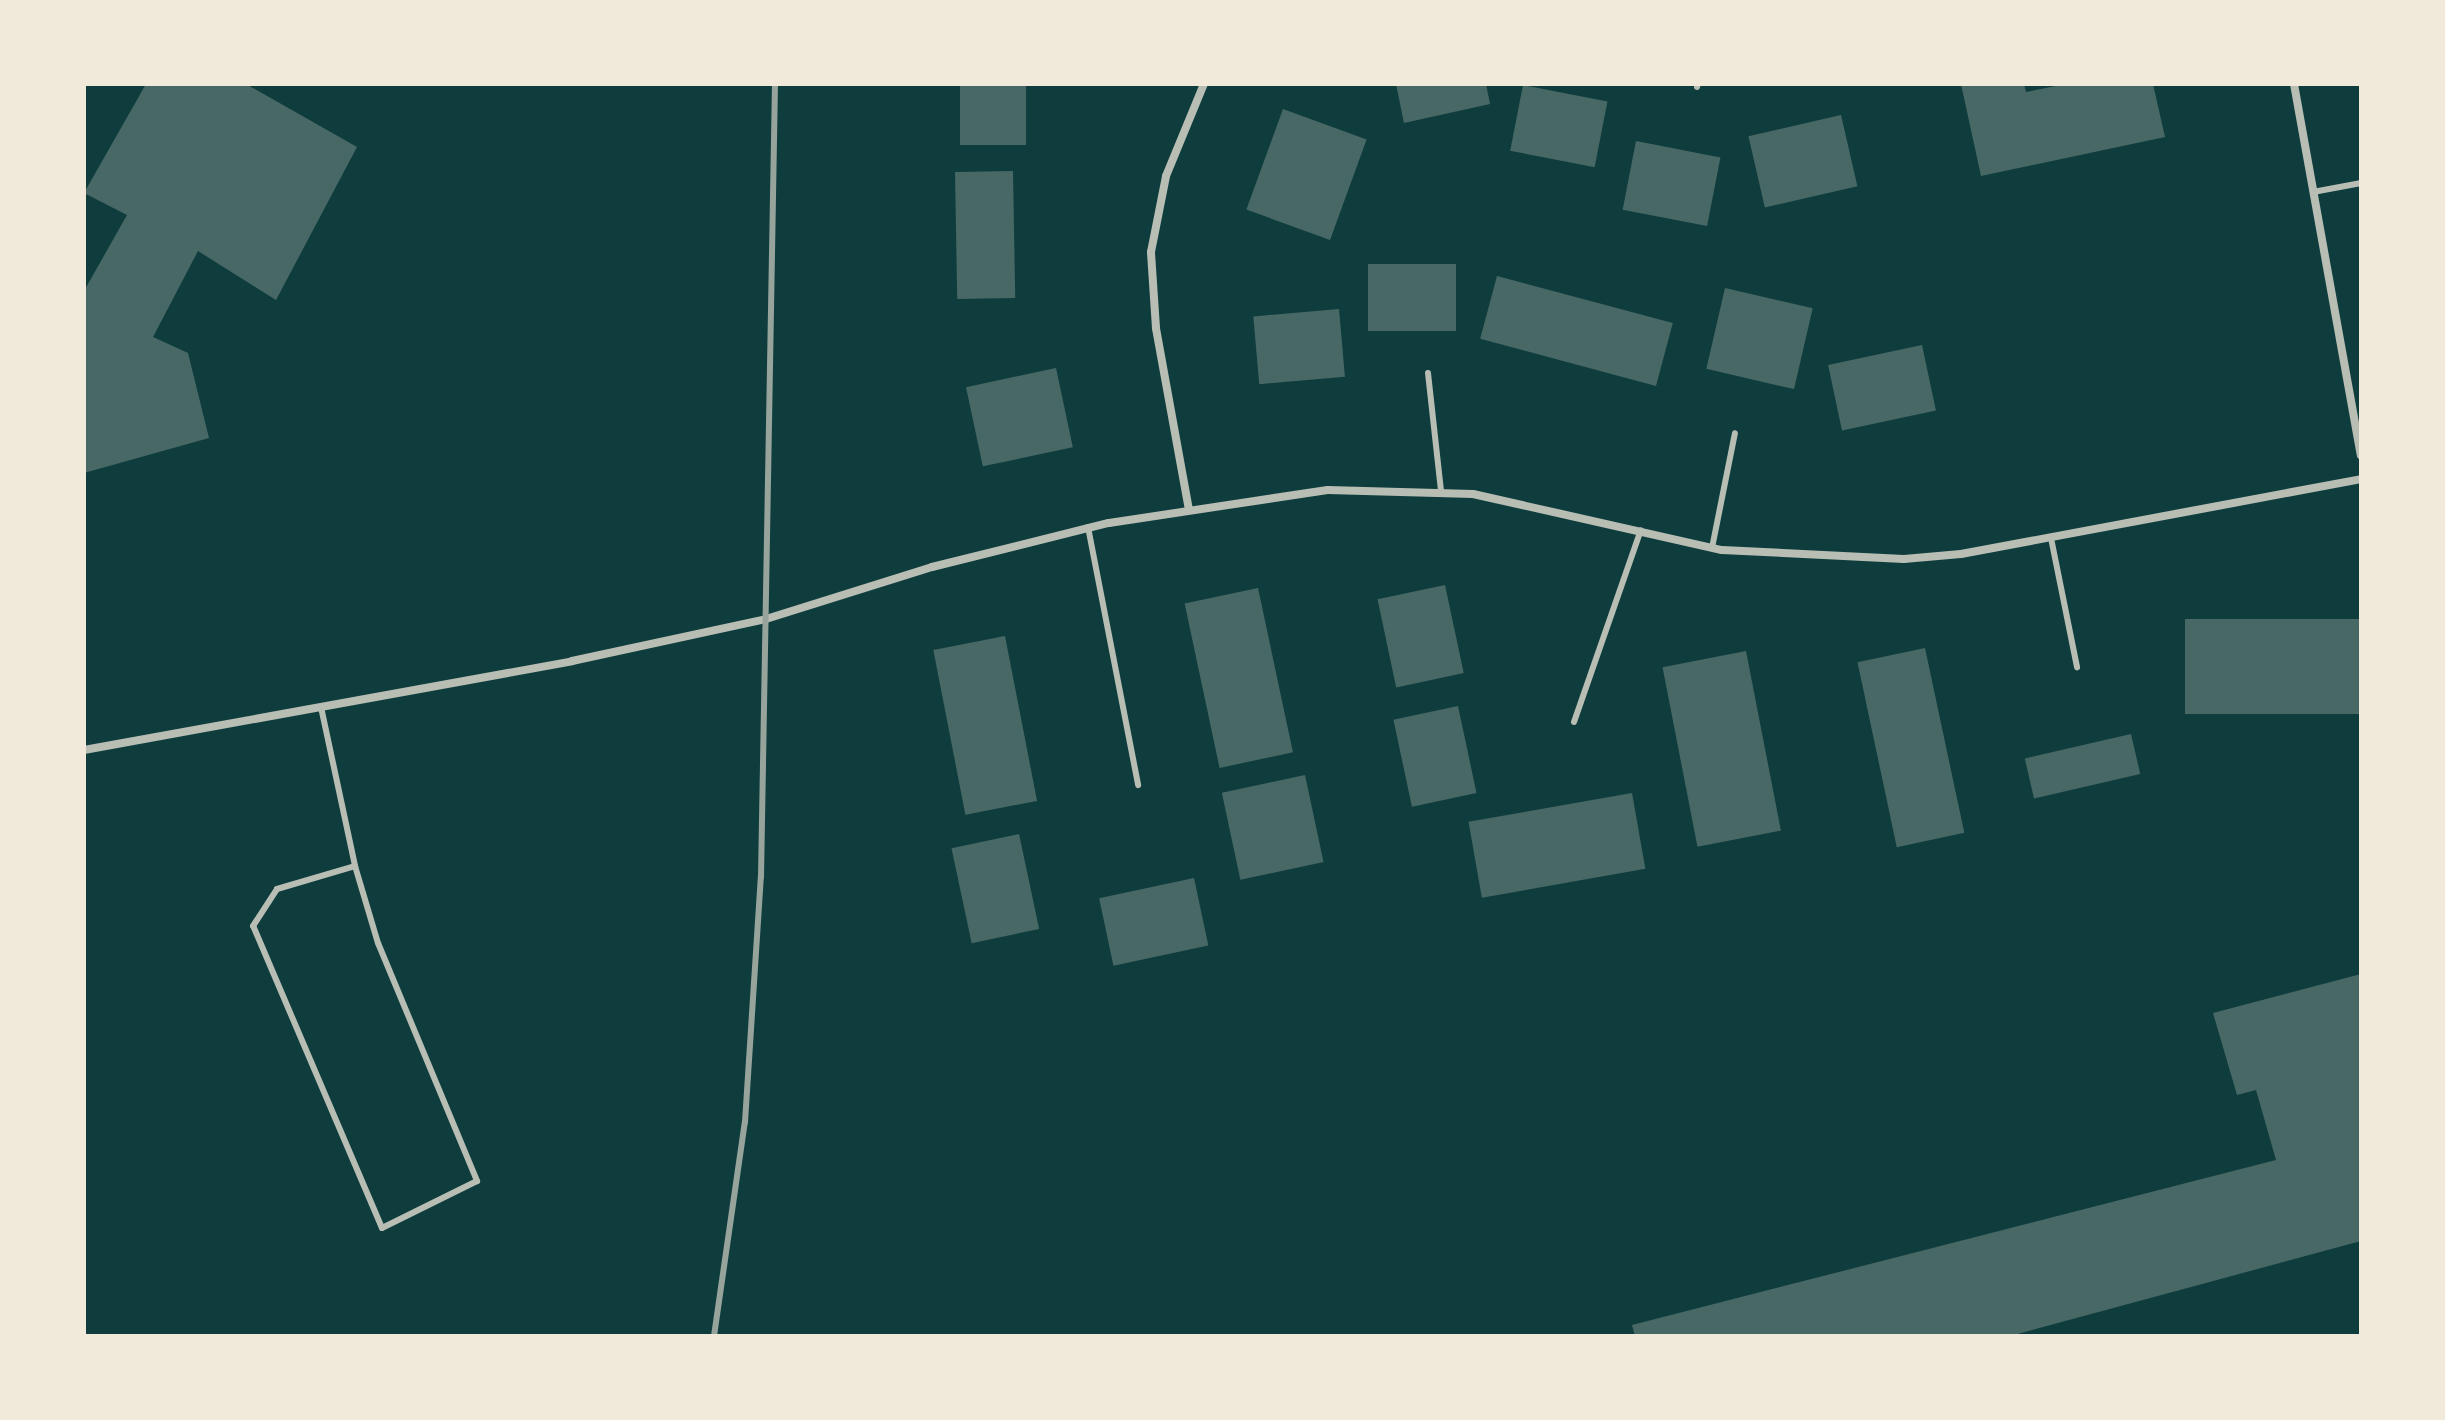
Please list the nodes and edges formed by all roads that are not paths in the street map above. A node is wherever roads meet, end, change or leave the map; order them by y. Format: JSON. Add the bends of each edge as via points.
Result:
{"nodes":[{"id":1,"x":1204,"y":84,"type":"edge"},
{"id":2,"x":2294,"y":84,"type":"edge"},
{"id":3,"x":2361,"y":183,"type":"edge"},
{"id":4,"x":2313,"y":192,"type":"junction"},
{"id":5,"x":1428,"y":373,"type":"dead end"},
{"id":6,"x":1735,"y":433,"type":"dead end"},
{"id":7,"x":2361,"y":455,"type":"edge"},
{"id":8,"x":2361,"y":479,"type":"edge"},
{"id":9,"x":1441,"y":490,"type":"junction"},
{"id":10,"x":1189,"y":510,"type":"junction"},
{"id":11,"x":1088,"y":527,"type":"junction"},
{"id":12,"x":1641,"y":530,"type":"junction"},
{"id":13,"x":2051,"y":538,"type":"junction"},
{"id":14,"x":1712,"y":548,"type":"junction"},
{"id":15,"x":2077,"y":667,"type":"dead end"},
{"id":16,"x":321,"y":707,"type":"junction"},
{"id":17,"x":1574,"y":722,"type":"dead end"},
{"id":18,"x":84,"y":750,"type":"edge"},
{"id":19,"x":1138,"y":785,"type":"dead end"},
{"id":20,"x":355,"y":866,"type":"junction"}],
"edges":[{"from":1,"to":10,"type":"street","via":[[1166,176],[1151,252],[1156,328]]},
{"from":2,"to":4,"type":"street"},
{"from":3,"to":4,"type":"lane"},
{"from":4,"to":7,"type":"street"},
{"from":5,"to":9,"type":"lane"},
{"from":6,"to":14,"type":"lane"},
{"from":8,"to":13,"type":"street"},
{"from":9,"to":10,"type":"street","via":[[1328,490]]},
{"from":9,"to":12,"type":"street"},
{"from":10,"to":11,"type":"street"},
{"from":11,"to":16,"type":"street","via":[[932,567],[766,619]]},
{"from":11,"to":19,"type":"lane"},
{"from":12,"to":14,"type":"street"},
{"from":12,"to":17,"type":"lane"},
{"from":13,"to":14,"type":"street","via":[[1904,559],[1791,557]]},
{"from":13,"to":15,"type":"lane"},
{"from":16,"to":18,"type":"street"},
{"from":16,"to":20,"type":"lane"},
{"from":20,"to":20,"type":"lane","via":[[378,943],[477,1181],[382,1228],[253,926],[277,889]]}]}
